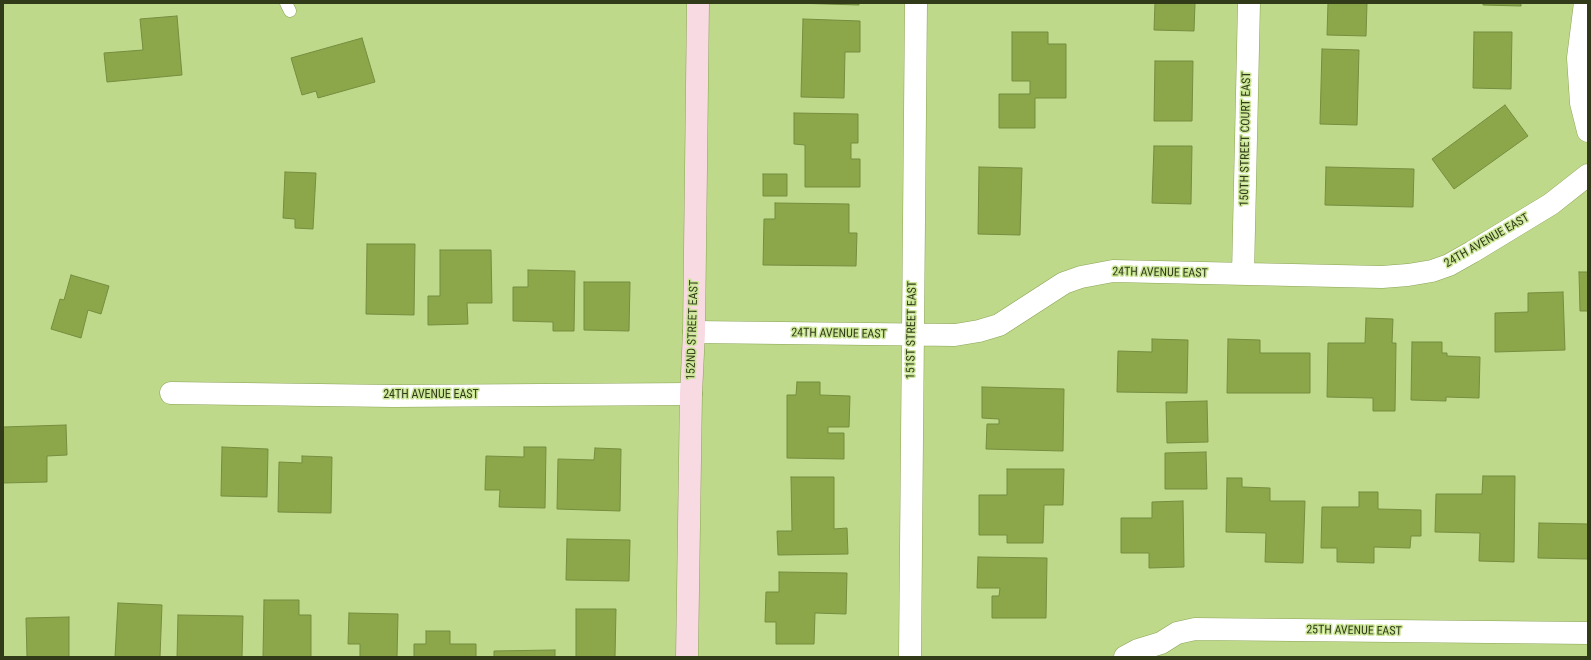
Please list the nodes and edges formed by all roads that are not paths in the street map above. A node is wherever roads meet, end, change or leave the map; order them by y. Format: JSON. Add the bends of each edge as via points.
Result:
{"nodes":[{"id":1,"x":698,"y":3,"type":"edge"},
{"id":2,"x":916,"y":3,"type":"edge"},
{"id":3,"x":1249,"y":3,"type":"edge"},
{"id":4,"x":1584,"y":3,"type":"edge"},
{"id":5,"x":1588,"y":131,"type":"edge"},
{"id":6,"x":1588,"y":175,"type":"edge"},
{"id":7,"x":1244,"y":274,"type":"junction"},
{"id":8,"x":694,"y":332,"type":"junction"},
{"id":9,"x":912,"y":335,"type":"junction"},
{"id":10,"x":171,"y":393,"type":"dead end"},
{"id":11,"x":691,"y":394,"type":"junction"},
{"id":12,"x":1588,"y":633,"type":"edge"},
{"id":13,"x":687,"y":657,"type":"edge"},
{"id":14,"x":910,"y":657,"type":"edge"},
{"id":15,"x":1125,"y":657,"type":"edge"}],
"edges":[{"from":1,"to":8,"type":"main road","name":"152ND STREET EAST"},
{"from":2,"to":9,"type":"street","name":"151ST STREET EAST"},
{"from":3,"to":7,"type":"street","name":"150TH STREET COURT EAST"},
{"from":4,"to":5,"type":"street","via":[[1578,58],[1580,103]]},
{"from":6,"to":7,"type":"street","name":"24TH AVENUE EAST","via":[[1551,204],[1449,265],[1432,271],[1382,277]]},
{"from":7,"to":9,"type":"street","name":"24TH AVENUE EAST","via":[[1113,271],[1081,277],[1064,284],[999,325],[955,335]]},
{"from":8,"to":9,"type":"street","name":"24TH AVENUE EAST"},
{"from":8,"to":11,"type":"main road","name":"152ND STREET EAST"},
{"from":9,"to":14,"type":"street","name":"151ST STREET EAST"},
{"from":10,"to":11,"type":"street","name":"24TH AVENUE EAST","via":[[393,396]]},
{"from":11,"to":13,"type":"main road","name":"152ND STREET EAST"},
{"from":12,"to":15,"type":"street","name":"25TH AVENUE EAST","via":[[1195,629],[1177,633],[1161,643]]}]}
